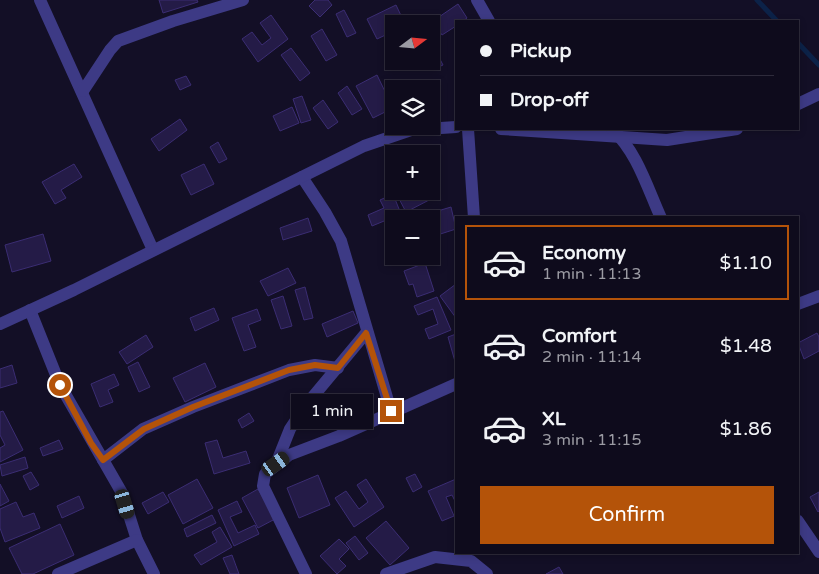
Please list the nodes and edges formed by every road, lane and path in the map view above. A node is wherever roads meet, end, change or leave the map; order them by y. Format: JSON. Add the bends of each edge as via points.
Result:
{"nodes":[{"id":1,"x":40,"y":0,"type":"edge"},
{"id":2,"x":243,"y":0,"type":"edge"},
{"id":3,"x":477,"y":0,"type":"edge"},
{"id":4,"x":488,"y":20,"type":"edge"},
{"id":5,"x":83,"y":91,"type":"junction"},
{"id":6,"x":817,"y":95,"type":"edge"},
{"id":7,"x":799,"y":104,"type":"edge"},
{"id":8,"x":455,"y":127,"type":"edge"},
{"id":9,"x":468,"y":130,"type":"edge"},
{"id":10,"x":513,"y":130,"type":"edge"},
{"id":11,"x":613,"y":130,"type":"edge"},
{"id":12,"x":731,"y":130,"type":"edge"},
{"id":13,"x":623,"y":139,"type":"junction"},
{"id":14,"x":302,"y":178,"type":"junction"},
{"id":15,"x":474,"y":216,"type":"edge"},
{"id":16,"x":660,"y":216,"type":"edge"},
{"id":17,"x":153,"y":250,"type":"junction"},
{"id":18,"x":819,"y":296,"type":"edge"},
{"id":19,"x":799,"y":304,"type":"edge"},
{"id":20,"x":30,"y":310,"type":"junction"},
{"id":21,"x":0,"y":324,"type":"edge"},
{"id":22,"x":366,"y":333,"type":"junction"},
{"id":23,"x":338,"y":368,"type":"junction"},
{"id":24,"x":455,"y":384,"type":"edge"},
{"id":25,"x":391,"y":411,"type":"junction"},
{"id":26,"x":103,"y":460,"type":"junction"},
{"id":27,"x":276,"y":464,"type":"junction"},
{"id":28,"x":799,"y":522,"type":"edge"},
{"id":29,"x":137,"y":540,"type":"junction"},
{"id":30,"x":819,"y":552,"type":"edge"},
{"id":31,"x":473,"y":557,"type":"edge"},
{"id":32,"x":58,"y":574,"type":"edge"},
{"id":33,"x":154,"y":574,"type":"edge"},
{"id":34,"x":306,"y":574,"type":"edge"},
{"id":35,"x":386,"y":574,"type":"edge"},
{"id":36,"x":487,"y":574,"type":"edge"}],
"edges":[{"from":1,"to":5,"type":"street"},
{"from":2,"to":5,"type":"street","via":[[118,41]]},
{"from":3,"to":4,"type":"street"},
{"from":5,"to":17,"type":"street"},
{"from":6,"to":7,"type":"street"},
{"from":8,"to":14,"type":"street","via":[[411,130],[388,137]]},
{"from":9,"to":15,"type":"street"},
{"from":10,"to":13,"type":"street"},
{"from":11,"to":13,"type":"street"},
{"from":12,"to":13,"type":"street","via":[[667,140]]},
{"from":13,"to":16,"type":"street","via":[[644,176]]},
{"from":14,"to":17,"type":"street"},
{"from":14,"to":22,"type":"street","via":[[341,241]]},
{"from":17,"to":20,"type":"street"},
{"from":18,"to":19,"type":"street"},
{"from":20,"to":21,"type":"street"},
{"from":20,"to":26,"type":"street","via":[[60,385]]},
{"from":22,"to":23,"type":"street"},
{"from":22,"to":25,"type":"street"},
{"from":23,"to":26,"type":"street","via":[[315,365],[289,370],[193,407],[144,429]]},
{"from":23,"to":27,"type":"street","via":[[295,421]]},
{"from":24,"to":25,"type":"street"},
{"from":25,"to":27,"type":"street","via":[[289,455]]},
{"from":26,"to":29,"type":"street","via":[[122,493]]},
{"from":27,"to":34,"type":"street","via":[[265,474],[263,486]]},
{"from":28,"to":30,"type":"street"},
{"from":29,"to":32,"type":"street"},
{"from":29,"to":33,"type":"street"},
{"from":31,"to":35,"type":"street","via":[[435,557]]},
{"from":31,"to":36,"type":"street"}]}
